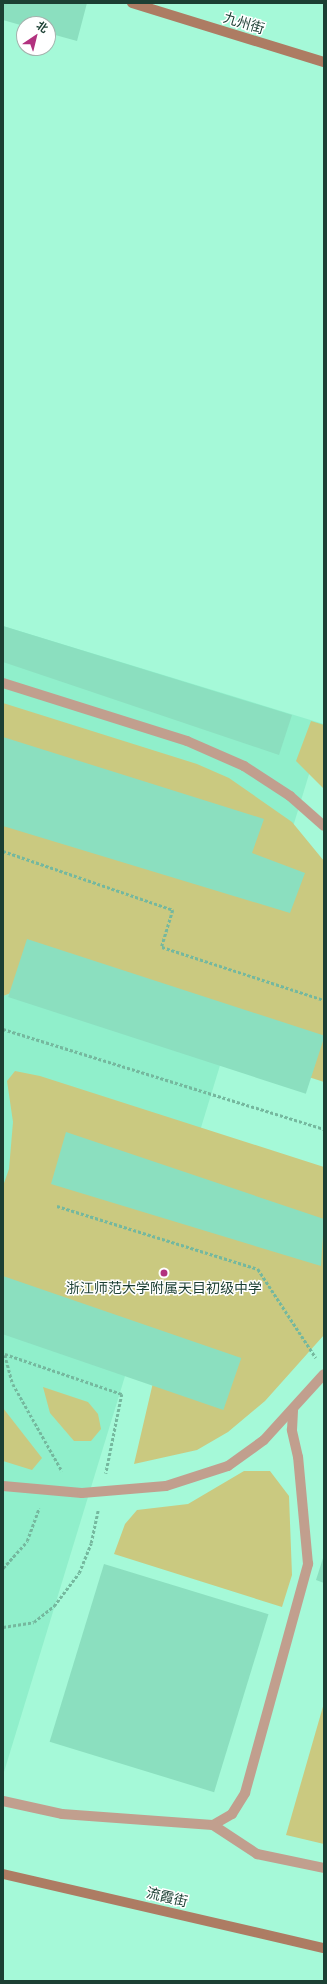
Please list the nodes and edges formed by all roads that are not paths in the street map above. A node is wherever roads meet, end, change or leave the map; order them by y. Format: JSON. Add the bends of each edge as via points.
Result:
{"nodes":[{"id":1,"x":132,"y":3,"type":"edge"},
{"id":2,"x":324,"y":62,"type":"edge"},
{"id":3,"x":3,"y":683,"type":"edge"},
{"id":4,"x":324,"y":826,"type":"edge"},
{"id":5,"x":322,"y":1369,"type":"edge"},
{"id":6,"x":293,"y":1410,"type":"junction"},
{"id":7,"x":3,"y":1486,"type":"edge"},
{"id":8,"x":3,"y":1801,"type":"edge"},
{"id":9,"x":213,"y":1825,"type":"junction"},
{"id":10,"x":324,"y":1868,"type":"edge"},
{"id":11,"x":3,"y":1874,"type":"edge"},
{"id":12,"x":324,"y":1948,"type":"edge"}],
"edges":[{"from":1,"to":2,"type":"street","name":"九州街"},
{"from":3,"to":4,"type":"street","via":[[187,741],[244,766],[290,796]]},
{"from":5,"to":6,"type":"street"},
{"from":6,"to":7,"type":"street","via":[[264,1440],[228,1466],[166,1486],[66,1492]]},
{"from":6,"to":9,"type":"street","via":[[292,1430],[298,1457],[308,1564],[245,1792],[232,1814]]},
{"from":8,"to":9,"type":"street","via":[[62,1814]]},
{"from":9,"to":10,"type":"street","via":[[257,1854]]},
{"from":11,"to":12,"type":"street","name":"流霞街"}]}
